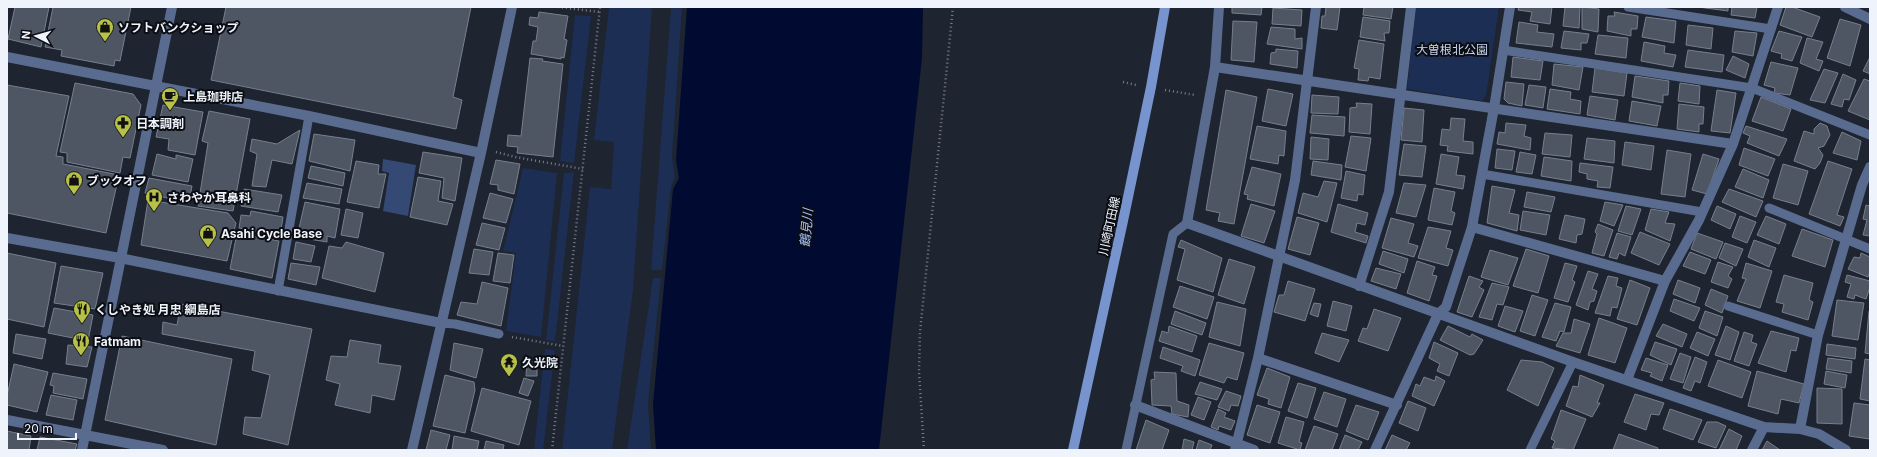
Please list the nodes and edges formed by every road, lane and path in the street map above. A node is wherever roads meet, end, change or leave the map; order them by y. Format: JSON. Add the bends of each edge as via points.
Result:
{"nodes":[{"id":1,"x":172,"y":7,"type":"edge"},
{"id":2,"x":512,"y":7,"type":"edge"},
{"id":3,"x":558,"y":7,"type":"edge"},
{"id":4,"x":600,"y":7,"type":"edge"},
{"id":5,"x":953,"y":7,"type":"edge"},
{"id":6,"x":1165,"y":7,"type":"edge"},
{"id":7,"x":1219,"y":7,"type":"edge"},
{"id":8,"x":1316,"y":7,"type":"edge"},
{"id":9,"x":1411,"y":7,"type":"edge"},
{"id":10,"x":1510,"y":7,"type":"edge"},
{"id":11,"x":1628,"y":7,"type":"edge"},
{"id":12,"x":1778,"y":7,"type":"edge"},
{"id":13,"x":1845,"y":7,"type":"edge"},
{"id":14,"x":600,"y":12,"type":"junction"},
{"id":15,"x":1870,"y":19,"type":"edge"},
{"id":16,"x":1771,"y":29,"type":"junction"},
{"id":17,"x":1504,"y":50,"type":"junction"},
{"id":18,"x":7,"y":57,"type":"edge"},
{"id":19,"x":1214,"y":67,"type":"junction"},
{"id":20,"x":1308,"y":81,"type":"junction"},
{"id":21,"x":1123,"y":82,"type":"dead end"},
{"id":22,"x":156,"y":86,"type":"junction"},
{"id":23,"x":1142,"y":86,"type":"dead end"},
{"id":24,"x":1752,"y":88,"type":"junction"},
{"id":25,"x":1159,"y":89,"type":"dead end"},
{"id":26,"x":1401,"y":94,"type":"junction"},
{"id":27,"x":1202,"y":96,"type":"dead end"},
{"id":28,"x":1494,"y":108,"type":"junction"},
{"id":29,"x":309,"y":116,"type":"junction"},
{"id":30,"x":1870,"y":134,"type":"edge"},
{"id":31,"x":1733,"y":144,"type":"junction"},
{"id":32,"x":482,"y":151,"type":"junction"},
{"id":33,"x":1870,"y":167,"type":"edge"},
{"id":34,"x":583,"y":169,"type":"junction"},
{"id":35,"x":1482,"y":174,"type":"junction"},
{"id":36,"x":1769,"y":208,"type":"dead end"},
{"id":37,"x":1702,"y":212,"type":"junction"},
{"id":38,"x":1187,"y":223,"type":"junction"},
{"id":39,"x":1472,"y":227,"type":"junction"},
{"id":40,"x":7,"y":238,"type":"edge"},
{"id":41,"x":1846,"y":238,"type":"junction"},
{"id":42,"x":1870,"y":249,"type":"edge"},
{"id":43,"x":1279,"y":256,"type":"junction"},
{"id":44,"x":120,"y":258,"type":"junction"},
{"id":45,"x":1666,"y":281,"type":"junction"},
{"id":46,"x":1359,"y":286,"type":"junction"},
{"id":47,"x":278,"y":291,"type":"junction"},
{"id":48,"x":1728,"y":306,"type":"dead end"},
{"id":49,"x":1438,"y":314,"type":"junction"},
{"id":50,"x":441,"y":323,"type":"junction"},
{"id":51,"x":499,"y":334,"type":"joint"},
{"id":52,"x":1818,"y":336,"type":"junction"},
{"id":53,"x":564,"y":346,"type":"junction"},
{"id":54,"x":1258,"y":358,"type":"junction"},
{"id":55,"x":1573,"y":362,"type":"junction"},
{"id":56,"x":1627,"y":380,"type":"junction"},
{"id":57,"x":1135,"y":405,"type":"junction"},
{"id":58,"x":1396,"y":405,"type":"junction"},
{"id":59,"x":7,"y":420,"type":"edge"},
{"id":60,"x":1764,"y":427,"type":"junction"},
{"id":61,"x":1800,"y":429,"type":"junction"},
{"id":62,"x":85,"y":434,"type":"junction"},
{"id":63,"x":1236,"y":447,"type":"edge"},
{"id":64,"x":82,"y":450,"type":"edge"},
{"id":65,"x":164,"y":450,"type":"edge"},
{"id":66,"x":412,"y":450,"type":"edge"},
{"id":67,"x":552,"y":450,"type":"edge"},
{"id":68,"x":924,"y":450,"type":"edge"},
{"id":69,"x":1073,"y":450,"type":"edge"},
{"id":70,"x":1126,"y":450,"type":"edge"},
{"id":71,"x":1254,"y":450,"type":"edge"},
{"id":72,"x":1375,"y":450,"type":"edge"},
{"id":73,"x":1530,"y":450,"type":"edge"},
{"id":74,"x":1752,"y":450,"type":"edge"},
{"id":75,"x":1846,"y":450,"type":"edge"}],
"edges":[{"from":1,"to":22,"type":"street"},
{"from":2,"to":32,"type":"street"},
{"from":3,"to":14,"type":"path"},
{"from":4,"to":14,"type":"path"},
{"from":5,"to":68,"type":"path","via":[[920,332],[919,372]]},
{"from":6,"to":69,"type":"main road","name":"川崎町田線","via":[[1128,198]]},
{"from":7,"to":19,"type":"street"},
{"from":8,"to":20,"type":"street"},
{"from":9,"to":26,"type":"street"},
{"from":10,"to":17,"type":"street"},
{"from":11,"to":16,"type":"lane"},
{"from":12,"to":16,"type":"street"},
{"from":13,"to":15,"type":"street"},
{"from":14,"to":34,"type":"path"},
{"from":16,"to":24,"type":"street"},
{"from":17,"to":24,"type":"lane"},
{"from":17,"to":28,"type":"street"},
{"from":18,"to":22,"type":"street"},
{"from":19,"to":20,"type":"street"},
{"from":19,"to":38,"type":"street"},
{"from":20,"to":26,"type":"street"},
{"from":20,"to":43,"type":"street","via":[[1295,180]]},
{"from":21,"to":23,"type":"path"},
{"from":22,"to":29,"type":"street"},
{"from":22,"to":44,"type":"street"},
{"from":24,"to":30,"type":"lane"},
{"from":24,"to":31,"type":"street"},
{"from":25,"to":27,"type":"path"},
{"from":26,"to":28,"type":"street"},
{"from":26,"to":46,"type":"street","via":[[1389,192]]},
{"from":28,"to":31,"type":"street"},
{"from":28,"to":35,"type":"street"},
{"from":29,"to":32,"type":"street"},
{"from":29,"to":47,"type":"lane"},
{"from":31,"to":37,"type":"street"},
{"from":32,"to":34,"type":"path"},
{"from":32,"to":50,"type":"street"},
{"from":33,"to":41,"type":"street"},
{"from":34,"to":53,"type":"path"},
{"from":35,"to":37,"type":"lane"},
{"from":35,"to":39,"type":"street"},
{"from":36,"to":41,"type":"lane"},
{"from":37,"to":45,"type":"street"},
{"from":38,"to":43,"type":"street"},
{"from":38,"to":57,"type":"lane","via":[[1173,234]]},
{"from":39,"to":45,"type":"street"},
{"from":39,"to":49,"type":"street","via":[[1446,307]]},
{"from":40,"to":44,"type":"street"},
{"from":41,"to":42,"type":"lane"},
{"from":41,"to":52,"type":"street"},
{"from":43,"to":46,"type":"street"},
{"from":43,"to":54,"type":"street"},
{"from":44,"to":47,"type":"street"},
{"from":44,"to":62,"type":"street"},
{"from":45,"to":56,"type":"street"},
{"from":46,"to":49,"type":"street"},
{"from":47,"to":50,"type":"street"},
{"from":48,"to":52,"type":"lane"},
{"from":49,"to":55,"type":"street"},
{"from":49,"to":58,"type":"street"},
{"from":50,"to":51,"type":"lane"},
{"from":50,"to":66,"type":"street"},
{"from":51,"to":53,"type":"path"},
{"from":52,"to":61,"type":"street"},
{"from":53,"to":67,"type":"path"},
{"from":54,"to":58,"type":"street"},
{"from":54,"to":63,"type":"street"},
{"from":55,"to":56,"type":"street"},
{"from":55,"to":73,"type":"lane"},
{"from":56,"to":60,"type":"street"},
{"from":57,"to":63,"type":"street"},
{"from":57,"to":70,"type":"lane"},
{"from":58,"to":72,"type":"street"},
{"from":59,"to":62,"type":"street"},
{"from":60,"to":61,"type":"street"},
{"from":60,"to":74,"type":"street"},
{"from":61,"to":75,"type":"street","via":[[1819,434]]},
{"from":62,"to":64,"type":"street"},
{"from":62,"to":65,"type":"street"},
{"from":63,"to":71,"type":"street"}]}
